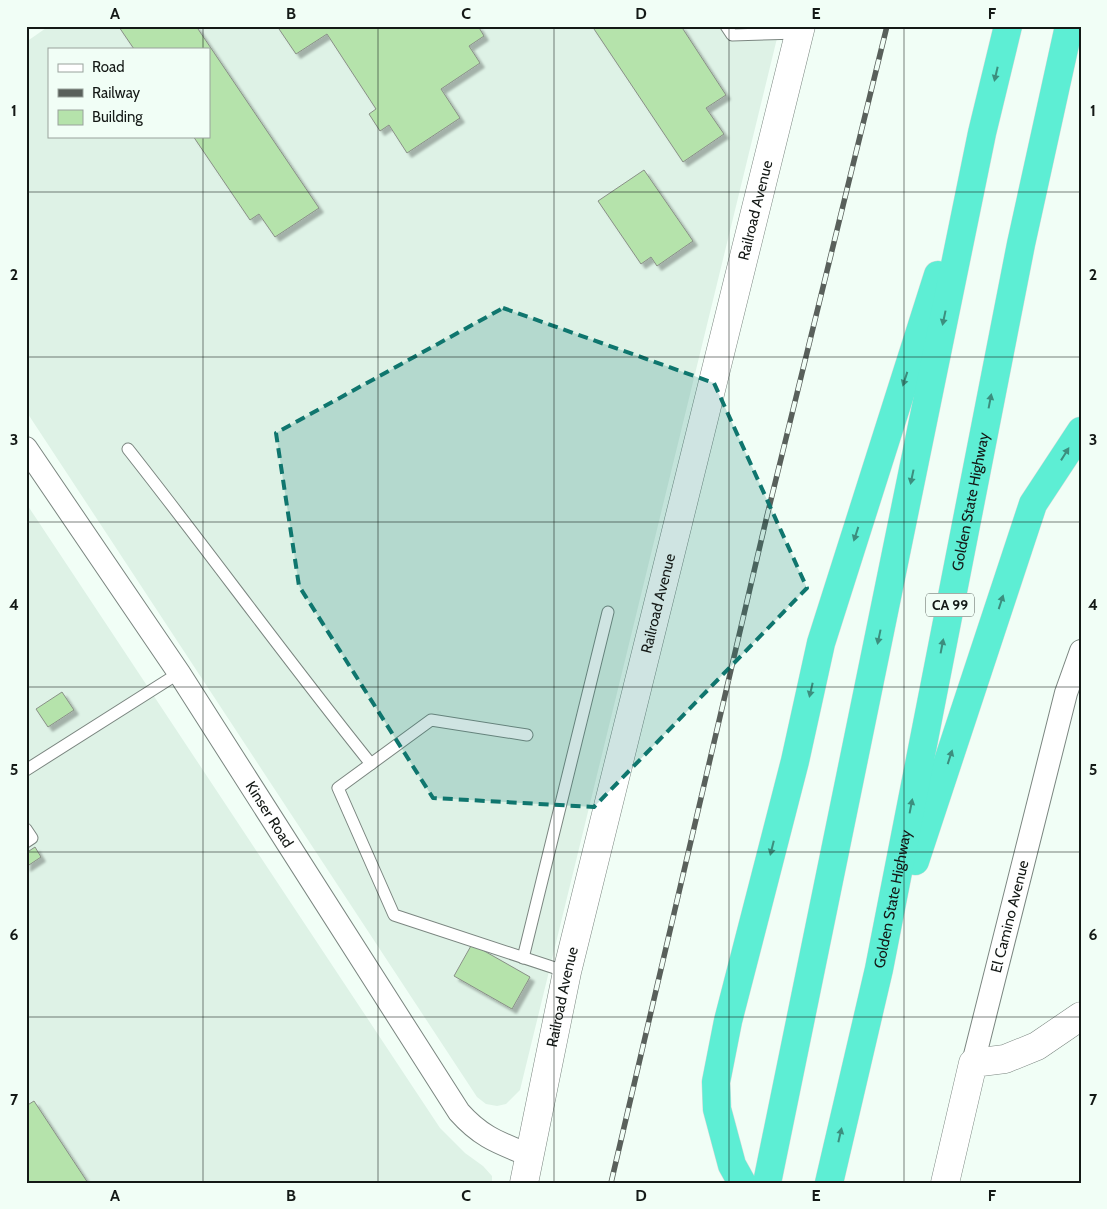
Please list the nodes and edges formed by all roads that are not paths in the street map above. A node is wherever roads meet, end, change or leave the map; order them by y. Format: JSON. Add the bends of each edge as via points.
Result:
{"nodes":[{"id":1,"x":726,"y":26,"type":"edge"},
{"id":2,"x":1008,"y":26,"type":"edge"},
{"id":3,"x":1069,"y":26,"type":"edge"},
{"id":4,"x":800,"y":30,"type":"edge"},
{"id":5,"x":982,"y":132,"type":"junction"},
{"id":6,"x":1081,"y":431,"type":"edge"},
{"id":7,"x":26,"y":448,"type":"edge"},
{"id":8,"x":128,"y":449,"type":"dead end"},
{"id":9,"x":608,"y":612,"type":"dead end"},
{"id":10,"x":1081,"y":651,"type":"edge"},
{"id":11,"x":179,"y":673,"type":"junction"},
{"id":12,"x":527,"y":735,"type":"dead end"},
{"id":13,"x":371,"y":764,"type":"junction"},
{"id":14,"x":26,"y":770,"type":"edge"},
{"id":15,"x":26,"y":829,"type":"edge"},
{"id":16,"x":26,"y":842,"type":"edge"},
{"id":17,"x":523,"y":958,"type":"junction"},
{"id":18,"x":880,"y":969,"type":"junction"},
{"id":19,"x":567,"y":972,"type":"junction"},
{"id":20,"x":1081,"y":1016,"type":"edge"},
{"id":21,"x":973,"y":1063,"type":"junction"},
{"id":22,"x":531,"y":1156,"type":"junction"},
{"id":23,"x":524,"y":1183,"type":"edge"},
{"id":24,"x":742,"y":1183,"type":"edge"},
{"id":25,"x":767,"y":1183,"type":"edge"},
{"id":26,"x":829,"y":1183,"type":"edge"},
{"id":27,"x":945,"y":1183,"type":"edge"}],
"edges":[{"from":1,"to":4,"type":"lane","via":[[732,35]]},
{"from":2,"to":5,"type":"highway","one_way":true},
{"from":18,"to":3,"type":"highway","name":"Golden State Highway","number":"CA 99","one_way":true,"via":[[1021,244]]},
{"from":4,"to":19,"type":"street","name":"Railroad Avenue"},
{"from":5,"to":24,"type":"highway","one_way":true,"via":[[821,643],[795,761],[728,1021],[716,1082],[718,1109],[732,1165]]},
{"from":5,"to":25,"type":"highway","one_way":true},
{"from":18,"to":6,"type":"highway","one_way":true,"via":[[1033,504]]},
{"from":7,"to":11,"type":"street","name":"Kinser Road"},
{"from":8,"to":13,"type":"lane"},
{"from":9,"to":17,"type":"lane"},
{"from":10,"to":21,"type":"street","name":"El Camino Avenue","via":[[1066,693]]},
{"from":11,"to":14,"type":"lane"},
{"from":11,"to":22,"type":"street","name":"Kinser Road","via":[[459,1112],[475,1130]]},
{"from":12,"to":13,"type":"lane","via":[[431,720]]},
{"from":13,"to":17,"type":"lane","via":[[338,788],[394,915]]},
{"from":15,"to":16,"type":"lane","via":[[32,838]]},
{"from":17,"to":19,"type":"lane"},
{"from":26,"to":18,"type":"highway","name":"Golden State Highway","number":"CA 99","one_way":true},
{"from":19,"to":22,"type":"street","name":"Railroad Avenue"},
{"from":20,"to":21,"type":"street","via":[[1037,1046],[1006,1059]]},
{"from":21,"to":27,"type":"street","name":"El Camino Avenue"},
{"from":22,"to":23,"type":"street","name":"Railroad Avenue"}]}
